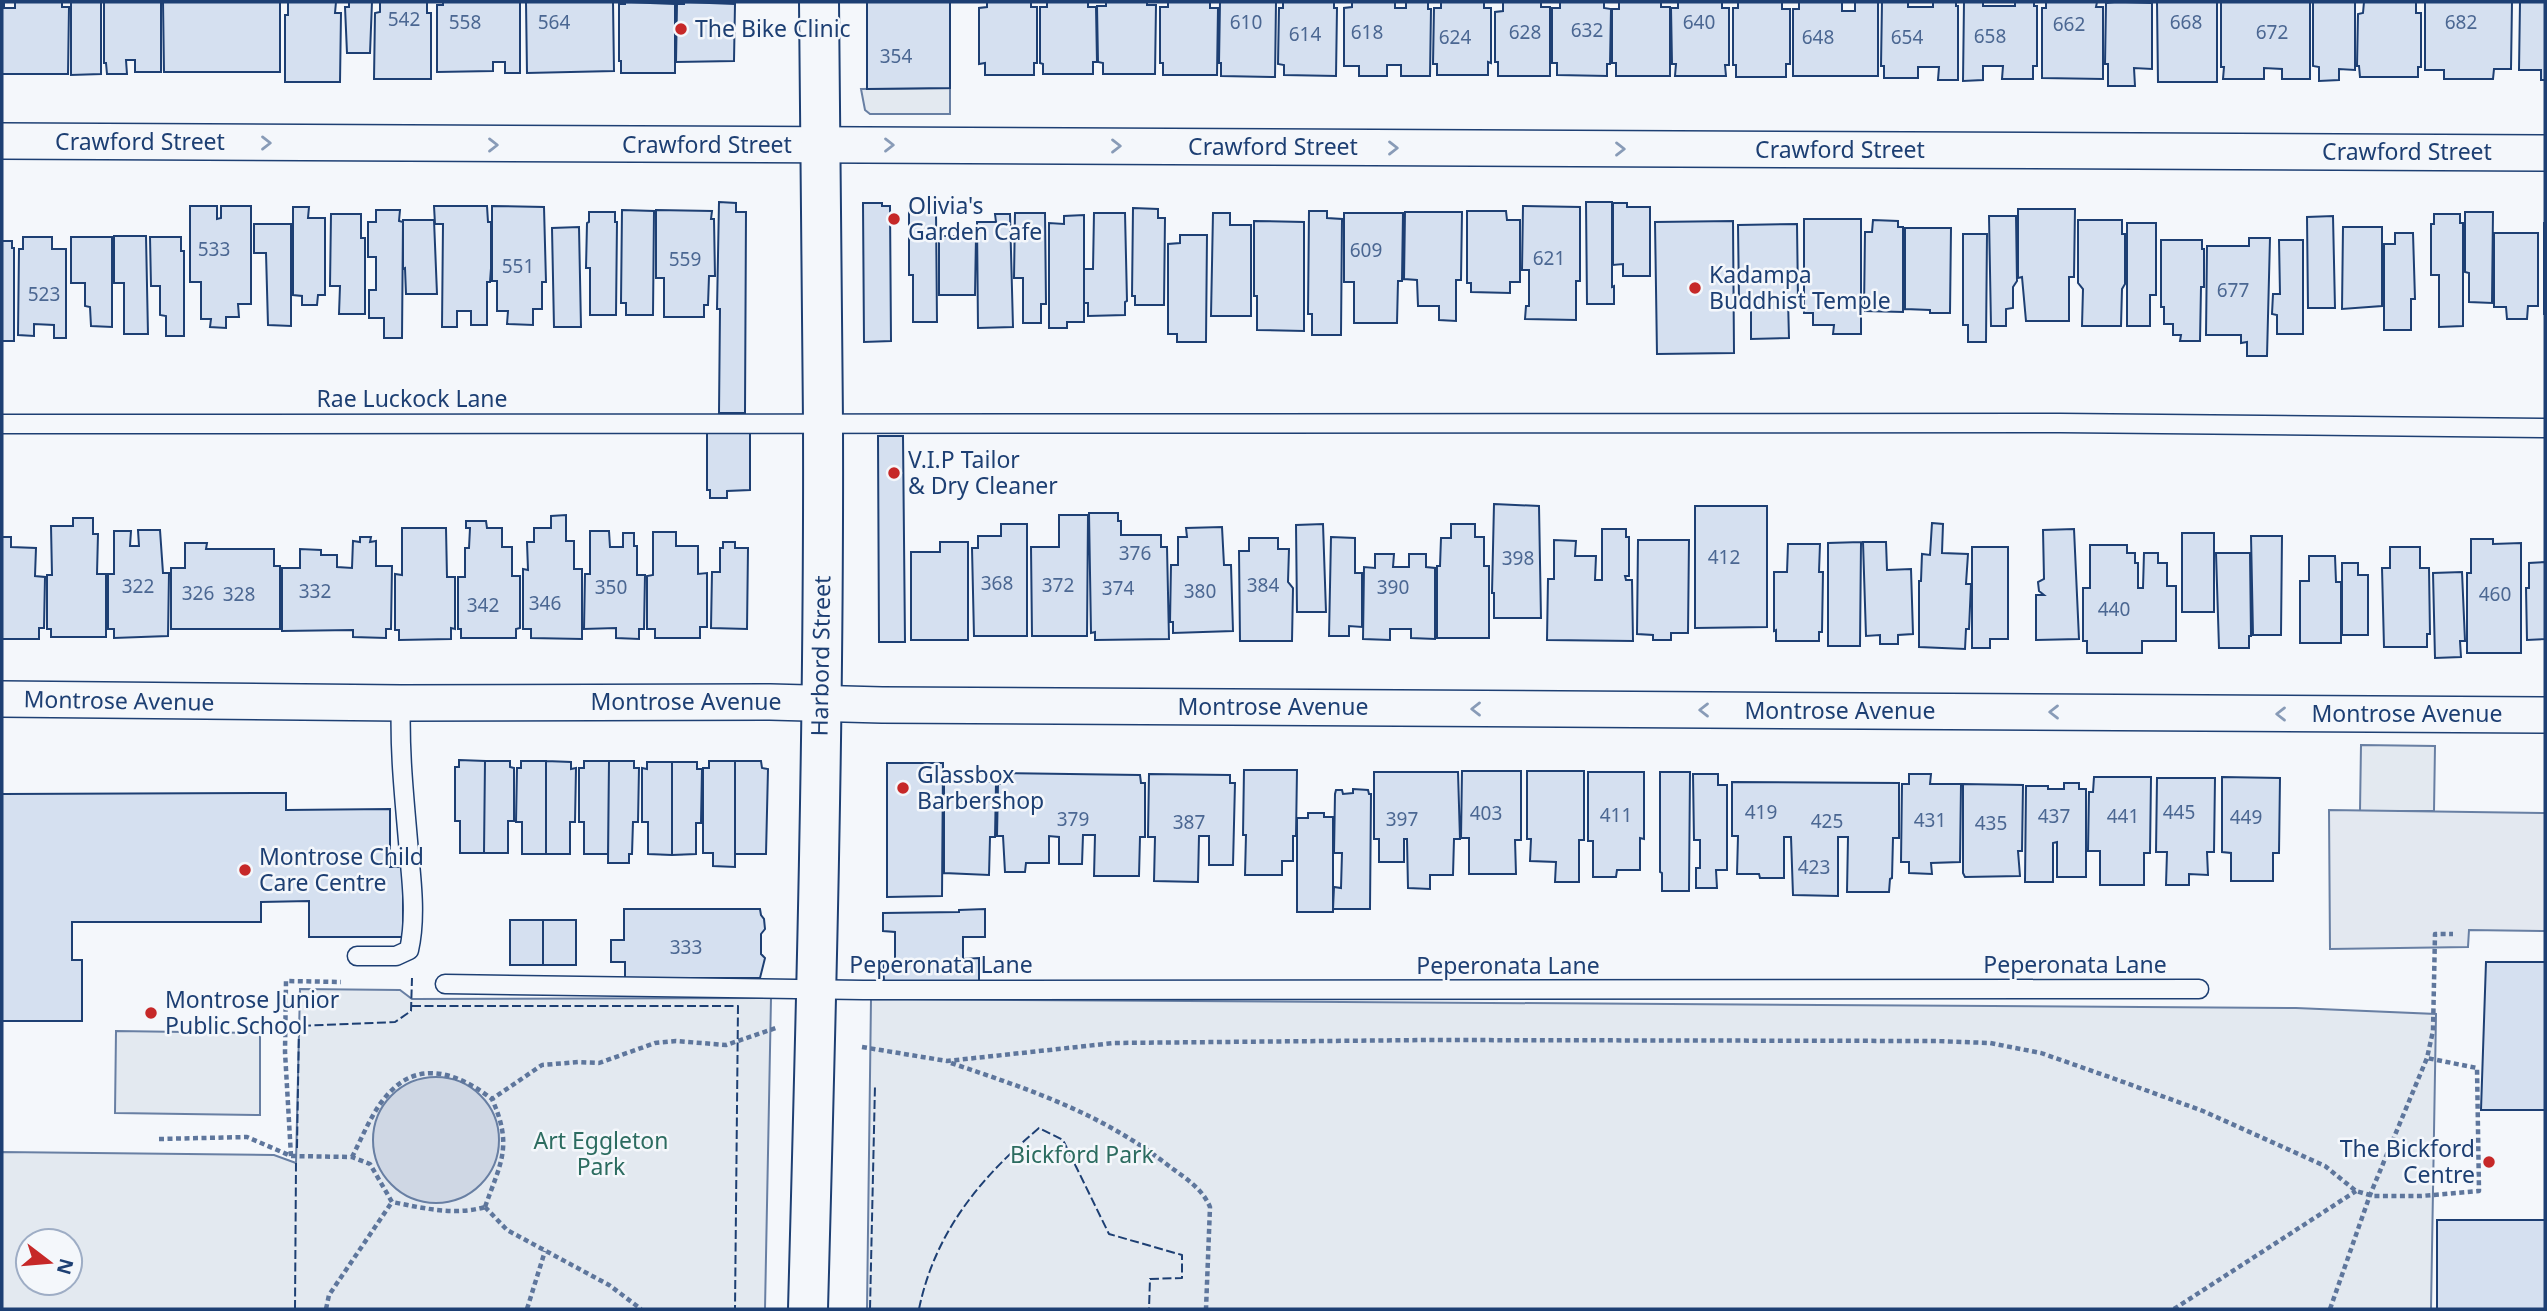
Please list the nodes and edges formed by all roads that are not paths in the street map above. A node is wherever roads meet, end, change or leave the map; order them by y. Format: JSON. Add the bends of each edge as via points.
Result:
{"nodes":[{"id":1,"x":819,"y":2,"type":"edge"},
{"id":2,"x":2,"y":142,"type":"edge"},
{"id":3,"x":820,"y":145,"type":"junction"},
{"id":4,"x":2545,"y":152,"type":"edge"},
{"id":5,"x":2,"y":424,"type":"edge"},
{"id":6,"x":823,"y":425,"type":"junction"},
{"id":7,"x":2545,"y":428,"type":"edge"},
{"id":8,"x":2,"y":699,"type":"edge"},
{"id":9,"x":401,"y":703,"type":"junction"},
{"id":10,"x":821,"y":703,"type":"junction"},
{"id":11,"x":2545,"y":715,"type":"edge"},
{"id":12,"x":357,"y":956,"type":"dead end"},
{"id":13,"x":445,"y":984,"type":"dead end"},
{"id":14,"x":817,"y":989,"type":"junction"},
{"id":15,"x":2199,"y":989,"type":"dead end"},
{"id":16,"x":808,"y":1309,"type":"edge"}],
"edges":[{"from":1,"to":3,"type":"street","name":"Harbord Street"},
{"from":2,"to":3,"type":"street","name":"Crawford Street","one_way":true},
{"from":3,"to":4,"type":"street","name":"Crawford Street","one_way":true},
{"from":3,"to":6,"type":"street","name":"Harbord Street"},
{"from":5,"to":6,"type":"lane","name":"Rae Luckock Lane"},
{"from":6,"to":7,"type":"lane","name":"Rae Luckock Lane","via":[[2060,423]]},
{"from":6,"to":10,"type":"street","name":"Harbord Street"},
{"from":8,"to":9,"type":"street","name":"Montrose Avenue"},
{"from":9,"to":10,"type":"street","name":"Montrose Avenue"},
{"from":9,"to":12,"type":"lane","via":[[413,935],[409,950],[396,956]]},
{"from":11,"to":10,"type":"street","name":"Montrose Avenue","one_way":true},
{"from":10,"to":14,"type":"street","name":"Harbord Street"},
{"from":13,"to":14,"type":"lane","name":"Peperonata Lane"},
{"from":14,"to":15,"type":"lane","name":"Peperonata Lane"},
{"from":14,"to":16,"type":"street","name":"Harbord Street"}]}
